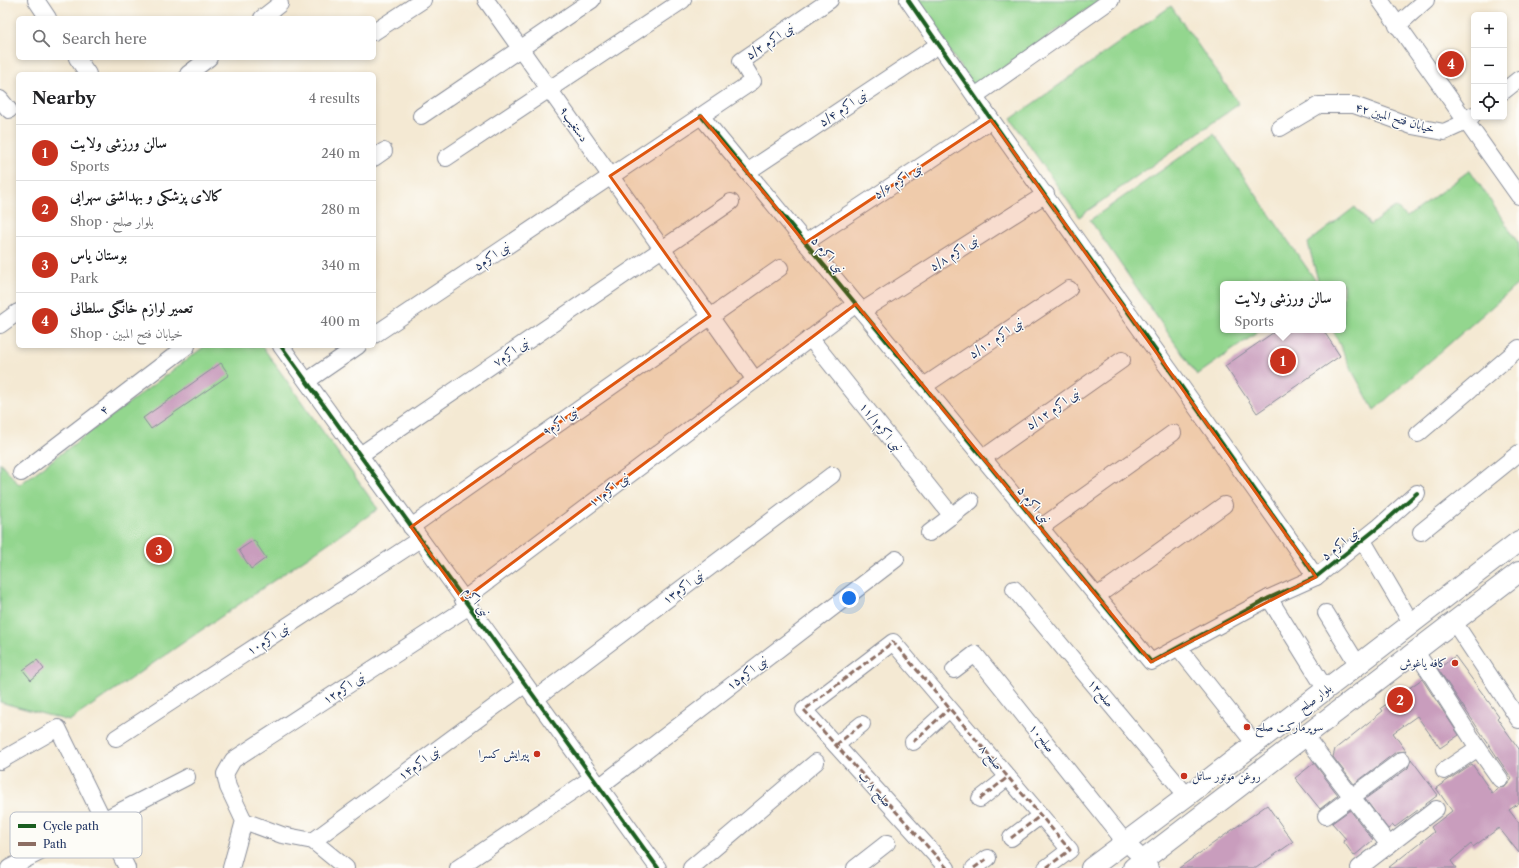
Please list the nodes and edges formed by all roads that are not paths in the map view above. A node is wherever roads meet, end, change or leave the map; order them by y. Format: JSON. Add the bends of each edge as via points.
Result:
{"nodes":[{"id":1,"x":36,"y":0,"type":"edge"},
{"id":2,"x":423,"y":0,"type":"edge"},
{"id":3,"x":486,"y":0,"type":"edge"},
{"id":4,"x":592,"y":0,"type":"edge"},
{"id":5,"x":683,"y":0,"type":"edge"},
{"id":6,"x":830,"y":0,"type":"edge"},
{"id":7,"x":908,"y":0,"type":"edge"},
{"id":8,"x":1111,"y":0,"type":"edge"},
{"id":9,"x":1380,"y":0,"type":"edge"},
{"id":10,"x":1426,"y":0,"type":"edge"},
{"id":11,"x":280,"y":4,"type":"dead end"},
{"id":12,"x":47,"y":16,"type":"edge"},
{"id":13,"x":265,"y":16,"type":"edge"},
{"id":14,"x":1397,"y":26,"type":"junction"},
{"id":15,"x":376,"y":31,"type":"edge"},
{"id":16,"x":938,"y":45,"type":"junction"},
{"id":17,"x":520,"y":49,"type":"junction"},
{"id":18,"x":78,"y":60,"type":"edge"},
{"id":19,"x":207,"y":60,"type":"edge"},
{"id":20,"x":87,"y":72,"type":"edge"},
{"id":21,"x":191,"y":72,"type":"edge"},
{"id":22,"x":1519,"y":79,"type":"edge"},
{"id":23,"x":548,"y":89,"type":"junction"},
{"id":24,"x":1507,"y":89,"type":"edge"},
{"id":25,"x":975,"y":96,"type":"junction"},
{"id":26,"x":421,"y":116,"type":"dead end"},
{"id":27,"x":701,"y":116,"type":"junction"},
{"id":28,"x":1470,"y":118,"type":"edge"},
{"id":29,"x":991,"y":120,"type":"junction"},
{"id":30,"x":1280,"y":128,"type":"dead end"},
{"id":31,"x":446,"y":158,"type":"dead end"},
{"id":32,"x":747,"y":172,"type":"junction"},
{"id":33,"x":610,"y":176,"type":"junction"},
{"id":34,"x":1046,"y":194,"type":"junction"},
{"id":35,"x":1519,"y":196,"type":"edge"},
{"id":36,"x":731,"y":202,"type":"dead end"},
{"id":37,"x":805,"y":243,"type":"junction"},
{"id":38,"x":662,"y":248,"type":"junction"},
{"id":39,"x":780,"y":268,"type":"dead end"},
{"id":40,"x":1069,"y":289,"type":"dead end"},
{"id":41,"x":859,"y":308,"type":"junction"},
{"id":42,"x":16,"y":313,"type":"edge"},
{"id":43,"x":710,"y":316,"type":"junction"},
{"id":44,"x":0,"y":325,"type":"edge"},
{"id":45,"x":376,"y":334,"type":"edge"},
{"id":46,"x":810,"y":338,"type":"junction"},
{"id":47,"x":184,"y":348,"type":"edge"},
{"id":48,"x":282,"y":348,"type":"edge"},
{"id":49,"x":355,"y":348,"type":"edge"},
{"id":50,"x":1519,"y":348,"type":"edge"},
{"id":51,"x":1122,"y":360,"type":"dead end"},
{"id":52,"x":755,"y":380,"type":"junction"},
{"id":53,"x":307,"y":381,"type":"junction"},
{"id":54,"x":924,"y":386,"type":"junction"},
{"id":55,"x":1173,"y":433,"type":"dead end"},
{"id":56,"x":1418,"y":434,"type":"dead end"},
{"id":57,"x":1519,"y":453,"type":"edge"},
{"id":58,"x":360,"y":455,"type":"junction"},
{"id":59,"x":983,"y":458,"type":"junction"},
{"id":60,"x":21,"y":473,"type":"dead end"},
{"id":61,"x":832,"y":474,"type":"dead end"},
{"id":62,"x":1417,"y":493,"type":"dead end"},
{"id":63,"x":971,"y":501,"type":"dead end"},
{"id":64,"x":1224,"y":505,"type":"dead end"},
{"id":65,"x":952,"y":516,"type":"junction"},
{"id":66,"x":1040,"y":528,"type":"junction"},
{"id":67,"x":1421,"y":532,"type":"dead end"},
{"id":68,"x":415,"y":533,"type":"junction"},
{"id":69,"x":930,"y":533,"type":"dead end"},
{"id":70,"x":1362,"y":539,"type":"junction"},
{"id":71,"x":1519,"y":541,"type":"edge"},
{"id":72,"x":896,"y":559,"type":"dead end"},
{"id":73,"x":1519,"y":572,"type":"edge"},
{"id":74,"x":1316,"y":577,"type":"junction"},
{"id":75,"x":1014,"y":589,"type":"dead end"},
{"id":76,"x":1097,"y":596,"type":"junction"},
{"id":77,"x":1269,"y":598,"type":"junction"},
{"id":78,"x":466,"y":604,"type":"junction"},
{"id":79,"x":1326,"y":613,"type":"dead end"},
{"id":80,"x":1454,"y":622,"type":"junction"},
{"id":81,"x":1412,"y":624,"type":"junction"},
{"id":82,"x":1178,"y":647,"type":"junction"},
{"id":83,"x":1415,"y":650,"type":"junction"},
{"id":84,"x":1358,"y":665,"type":"junction"},
{"id":85,"x":954,"y":670,"type":"dead end"},
{"id":86,"x":524,"y":685,"type":"junction"},
{"id":87,"x":1326,"y":690,"type":"junction"},
{"id":88,"x":534,"y":699,"type":"junction"},
{"id":89,"x":1514,"y":703,"type":"edge"},
{"id":90,"x":949,"y":709,"type":"junction"},
{"id":91,"x":804,"y":710,"type":"joint"},
{"id":92,"x":1519,"y":720,"type":"edge"},
{"id":93,"x":862,"y":724,"type":"dead end"},
{"id":94,"x":1305,"y":736,"type":"junction"},
{"id":95,"x":116,"y":738,"type":"dead end"},
{"id":96,"x":913,"y":742,"type":"dead end"},
{"id":97,"x":1255,"y":744,"type":"junction"},
{"id":98,"x":836,"y":745,"type":"junction"},
{"id":99,"x":1478,"y":748,"type":"junction"},
{"id":100,"x":0,"y":760,"type":"edge"},
{"id":101,"x":1402,"y":760,"type":"dead end"},
{"id":102,"x":816,"y":762,"type":"dead end"},
{"id":103,"x":1444,"y":771,"type":"dead end"},
{"id":104,"x":187,"y":777,"type":"dead end"},
{"id":105,"x":1008,"y":777,"type":"junction"},
{"id":106,"x":1500,"y":779,"type":"dead end"},
{"id":107,"x":596,"y":782,"type":"junction"},
{"id":108,"x":1187,"y":796,"type":"junction"},
{"id":109,"x":1352,"y":797,"type":"junction"},
{"id":110,"x":980,"y":799,"type":"dead end"},
{"id":111,"x":1436,"y":809,"type":"dead end"},
{"id":112,"x":98,"y":812,"type":"edge"},
{"id":113,"x":119,"y":812,"type":"edge"},
{"id":114,"x":1040,"y":816,"type":"junction"},
{"id":115,"x":1326,"y":816,"type":"dead end"},
{"id":116,"x":244,"y":821,"type":"junction"},
{"id":117,"x":1011,"y":838,"type":"dead end"},
{"id":118,"x":313,"y":840,"type":"junction"},
{"id":119,"x":1125,"y":842,"type":"junction"},
{"id":120,"x":887,"y":843,"type":"dead end"},
{"id":121,"x":1389,"y":845,"type":"junction"},
{"id":122,"x":29,"y":858,"type":"edge"},
{"id":123,"x":122,"y":858,"type":"edge"},
{"id":124,"x":988,"y":858,"type":"dead end"},
{"id":125,"x":1142,"y":865,"type":"edge"},
{"id":126,"x":9,"y":868,"type":"edge"},
{"id":127,"x":127,"y":868,"type":"edge"},
{"id":128,"x":231,"y":868,"type":"edge"},
{"id":129,"x":346,"y":868,"type":"edge"},
{"id":130,"x":458,"y":868,"type":"edge"},
{"id":131,"x":658,"y":868,"type":"edge"},
{"id":132,"x":691,"y":868,"type":"edge"},
{"id":133,"x":855,"y":868,"type":"edge"},
{"id":134,"x":947,"y":868,"type":"edge"},
{"id":135,"x":974,"y":868,"type":"edge"},
{"id":136,"x":1046,"y":868,"type":"edge"},
{"id":137,"x":1091,"y":868,"type":"edge"},
{"id":138,"x":1359,"y":868,"type":"edge"}],
"edges":[{"from":1,"to":12,"type":"street"},
{"from":2,"to":15,"type":"street"},
{"from":3,"to":17,"type":"street","name":"دستغیب۹"},
{"from":4,"to":17,"type":"street"},
{"from":5,"to":23,"type":"street"},
{"from":6,"to":27,"type":"street","name":"نبی اکرم ۵/۲","via":[[741,61],[753,81]]},
{"from":7,"to":16,"type":"street"},
{"from":8,"to":25,"type":"street"},
{"from":9,"to":14,"type":"street"},
{"from":10,"to":14,"type":"street"},
{"from":11,"to":13,"type":"street"},
{"from":14,"to":28,"type":"street"},
{"from":16,"to":25,"type":"street"},
{"from":16,"to":32,"type":"street","name":"نبی اکرم ۵/۴"},
{"from":17,"to":23,"type":"street","name":"دستغیب۹"},
{"from":17,"to":26,"type":"street"},
{"from":18,"to":20,"type":"street"},
{"from":19,"to":21,"type":"street"},
{"from":22,"to":24,"type":"street"},
{"from":23,"to":31,"type":"street"},
{"from":23,"to":33,"type":"street","name":"دستغیب۹"},
{"from":25,"to":29,"type":"street"},
{"from":27,"to":32,"type":"street","name":"نبی اکرم ۵"},
{"from":27,"to":33,"type":"street"},
{"from":28,"to":30,"type":"street","name":"خیابان فتح المبین ۴۲","via":[[1444,132],[1412,126],[1354,105],[1320,105]]},
{"from":28,"to":35,"type":"street"},
{"from":29,"to":34,"type":"street"},
{"from":29,"to":37,"type":"street","name":"نبی اکرم ۵/۶"},
{"from":32,"to":37,"type":"street","name":"نبی اکرم ۵"},
{"from":33,"to":38,"type":"street","name":"دستغیب۹"},
{"from":33,"to":45,"type":"street","name":"نبی اکرم۵"},
{"from":34,"to":41,"type":"street","name":"نبی اکرم ۵/۸"},
{"from":34,"to":74,"type":"street"},
{"from":36,"to":38,"type":"street","name":"نبی اکرم۷"},
{"from":37,"to":41,"type":"street","name":"نبی اکرم ۵"},
{"from":38,"to":43,"type":"street","name":"دستغیب۹"},
{"from":38,"to":58,"type":"street","name":"نبی اکرم۷"},
{"from":39,"to":43,"type":"street","name":"نبی اکرم۹"},
{"from":40,"to":54,"type":"street","name":"نبی اکرم ۵/۱۰"},
{"from":41,"to":46,"type":"street","name":"نبی اکرم ۵/۸"},
{"from":41,"to":54,"type":"street","name":"نبی اکرم ۵"},
{"from":42,"to":44,"type":"street"},
{"from":43,"to":52,"type":"street"},
{"from":43,"to":68,"type":"street","name":"نبی اکرم۹"},
{"from":46,"to":52,"type":"street","name":"نبی اکرم۱۱"},
{"from":46,"to":65,"type":"street","name":"نبی اکرم۱۱/۱"},
{"from":47,"to":60,"type":"street","name":"۴"},
{"from":48,"to":53,"type":"street","name":"نبی اکرم"},
{"from":49,"to":53,"type":"street"},
{"from":50,"to":56,"type":"street"},
{"from":51,"to":59,"type":"street","name":"نبی اکرم ۵/۱۲"},
{"from":52,"to":78,"type":"street","name":"نبی اکرم۱۱"},
{"from":53,"to":58,"type":"street","name":"نبی اکرم"},
{"from":54,"to":59,"type":"street","name":"نبی اکرم ۵"},
{"from":55,"to":66,"type":"street"},
{"from":57,"to":67,"type":"street"},
{"from":58,"to":68,"type":"street","name":"نبی اکرم"},
{"from":59,"to":66,"type":"street","name":"نبی اکرم ۵"},
{"from":61,"to":88,"type":"street","name":"نبی اکرم۱۳"},
{"from":62,"to":70,"type":"street","name":"نبی اکرم ۵"},
{"from":63,"to":65,"type":"street"},
{"from":64,"to":76,"type":"street"},
{"from":65,"to":69,"type":"street"},
{"from":66,"to":76,"type":"street","name":"نبی اکرم ۵"},
{"from":68,"to":78,"type":"street","name":"نبی اکرم"},
{"from":68,"to":95,"type":"street","name":"نبی اکرم۱۰"},
{"from":70,"to":74,"type":"street","name":"نبی اکرم ۵"},
{"from":70,"to":81,"type":"street"},
{"from":71,"to":81,"type":"main road","name":"بلوار صلح"},
{"from":72,"to":107,"type":"street","name":"نبی اکرم۱۵"},
{"from":73,"to":80,"type":"main road","name":"بلوار صلح"},
{"from":74,"to":77,"type":"street","name":"نبی اکرم ۵"},
{"from":75,"to":108,"type":"street","name":"صلح۱۲"},
{"from":76,"to":82,"type":"street","name":"نبی اکرم ۵","via":[[1150,662]]},
{"from":77,"to":82,"type":"street","name":"نبی اکرم ۵"},
{"from":77,"to":87,"type":"street"},
{"from":78,"to":86,"type":"street","name":"نبی اکرم"},
{"from":78,"to":116,"type":"street","name":"نبی اکرم۱۲","via":[[233,760],[225,774],[228,787]]},
{"from":79,"to":84,"type":"street"},
{"from":80,"to":83,"type":"main road","name":"بلوار صلح"},
{"from":80,"to":89,"type":"street"},
{"from":81,"to":84,"type":"main road","name":"بلوار صلح"},
{"from":82,"to":97,"type":"street"},
{"from":83,"to":94,"type":"main road","name":"بلوار صلح"},
{"from":83,"to":99,"type":"street"},
{"from":84,"to":87,"type":"main road","name":"بلوار صلح"},
{"from":85,"to":119,"type":"street","name":"صلح۱۰","via":[[975,654]]},
{"from":86,"to":88,"type":"street","name":"نبی اکرم"},
{"from":86,"to":118,"type":"street","name":"نبی اکرم۱۴"},
{"from":87,"to":97,"type":"main road","name":"بلوار صلح"},
{"from":88,"to":107,"type":"street","name":"نبی اکرم"},
{"from":89,"to":92,"type":"street"},
{"from":90,"to":91,"type":"street","name":"۸ صلح","via":[[892,642]]},
{"from":90,"to":96,"type":"street"},
{"from":90,"to":105,"type":"street","name":"۸ صلح"},
{"from":91,"to":98,"type":"street","name":"صلح ۸ ب"},
{"from":93,"to":98,"type":"street"},
{"from":94,"to":109,"type":"street"},
{"from":94,"to":125,"type":"main road","name":"بلوار صلح"},
{"from":97,"to":108,"type":"main road","name":"بلوار صلح"},
{"from":98,"to":134,"type":"street","name":"صلح ۸ ب"},
{"from":99,"to":103,"type":"street"},
{"from":99,"to":106,"type":"street"},
{"from":100,"to":112,"type":"street","via":[[58,728]]},
{"from":101,"to":109,"type":"street"},
{"from":102,"to":132,"type":"street"},
{"from":104,"to":113,"type":"street"},
{"from":105,"to":110,"type":"street"},
{"from":105,"to":114,"type":"street","name":"۸ صلح"},
{"from":107,"to":130,"type":"street","name":"نبی اکرم۱۵"},
{"from":107,"to":131,"type":"street","name":"نبی اکرم"},
{"from":108,"to":119,"type":"main road","name":"بلوار صلح"},
{"from":109,"to":115,"type":"street"},
{"from":109,"to":121,"type":"street"},
{"from":111,"to":121,"type":"street"},
{"from":114,"to":117,"type":"street"},
{"from":114,"to":136,"type":"street","name":"۸ صلح","via":[[1070,850]]},
{"from":116,"to":118,"type":"street","via":[[282,835]]},
{"from":116,"to":128,"type":"street"},
{"from":118,"to":129,"type":"street"},
{"from":119,"to":125,"type":"street"},
{"from":119,"to":137,"type":"main road","name":"بلوار صلح"},
{"from":120,"to":133,"type":"street"},
{"from":121,"to":138,"type":"street"},
{"from":122,"to":126,"type":"street"},
{"from":123,"to":127,"type":"street"},
{"from":124,"to":135,"type":"street"}]}
